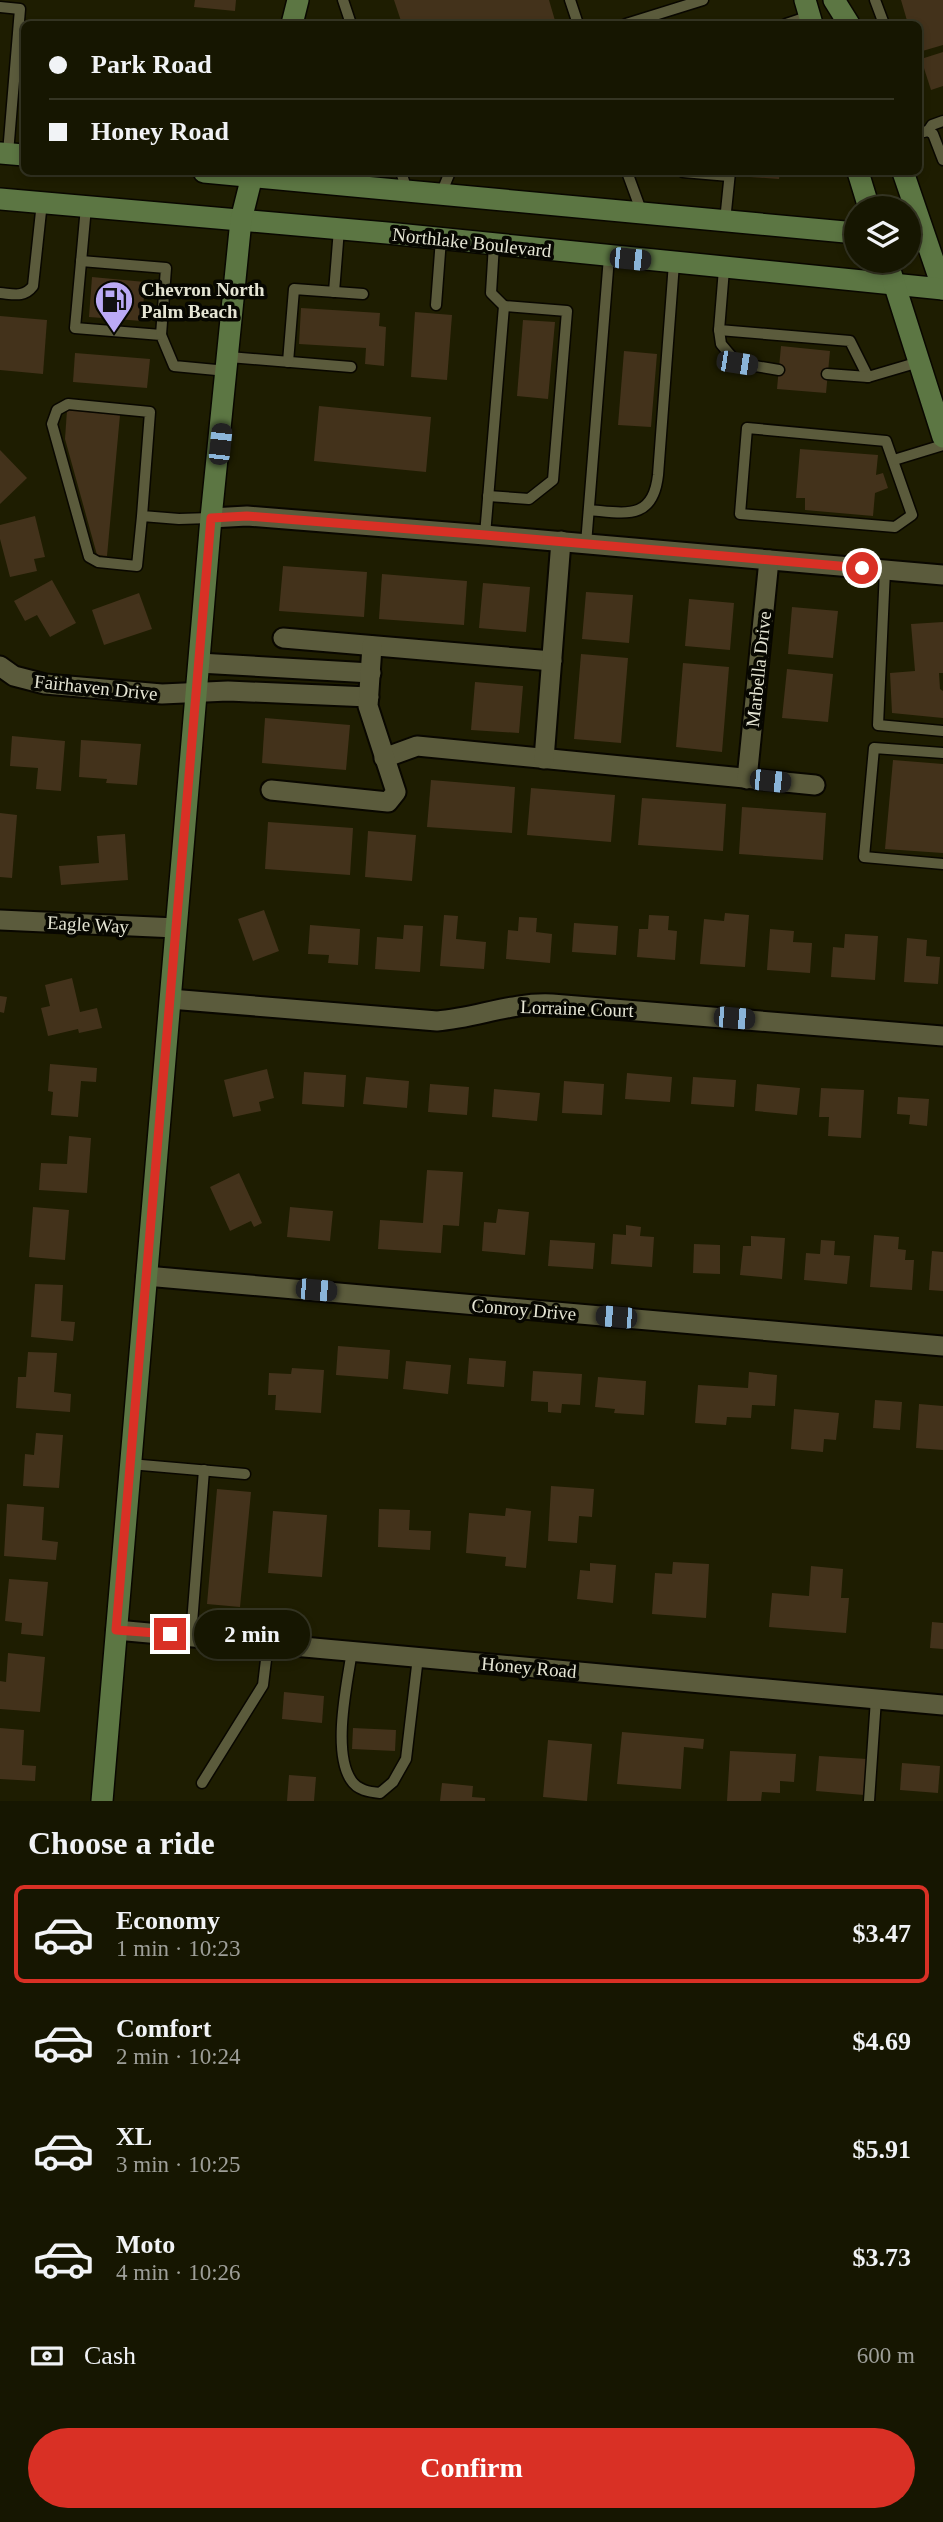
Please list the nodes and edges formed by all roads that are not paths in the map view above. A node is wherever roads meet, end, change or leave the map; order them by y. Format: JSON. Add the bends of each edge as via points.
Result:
{"nodes":[{"id":1,"x":298,"y":0,"type":"edge"},
{"id":2,"x":343,"y":0,"type":"edge"},
{"id":3,"x":570,"y":0,"type":"edge"},
{"id":4,"x":704,"y":0,"type":"edge"},
{"id":5,"x":834,"y":0,"type":"edge"},
{"id":6,"x":849,"y":0,"type":"edge"},
{"id":7,"x":876,"y":0,"type":"edge"},
{"id":8,"x":0,"y":7,"type":"edge"},
{"id":9,"x":809,"y":14,"type":"edge"},
{"id":10,"x":293,"y":21,"type":"edge"},
{"id":11,"x":350,"y":21,"type":"edge"},
{"id":12,"x":577,"y":21,"type":"edge"},
{"id":13,"x":636,"y":21,"type":"edge"},
{"id":14,"x":793,"y":21,"type":"edge"},
{"id":15,"x":847,"y":21,"type":"edge"},
{"id":16,"x":855,"y":21,"type":"edge"},
{"id":17,"x":883,"y":21,"type":"edge"},
{"id":18,"x":5,"y":106,"type":"edge"},
{"id":19,"x":943,"y":121,"type":"edge"},
{"id":20,"x":923,"y":132,"type":"edge"},
{"id":21,"x":11,"y":154,"type":"edge"},
{"id":22,"x":943,"y":160,"type":"edge"},
{"id":23,"x":253,"y":175,"type":"edge"},
{"id":24,"x":275,"y":175,"type":"edge"},
{"id":25,"x":449,"y":175,"type":"edge"},
{"id":26,"x":628,"y":175,"type":"edge"},
{"id":27,"x":729,"y":175,"type":"edge"},
{"id":28,"x":859,"y":175,"type":"edge"},
{"id":29,"x":904,"y":175,"type":"edge"},
{"id":30,"x":404,"y":181,"type":"edge"},
{"id":31,"x":441,"y":194,"type":"junction"},
{"id":32,"x":865,"y":196,"type":"edge"},
{"id":33,"x":0,"y":199,"type":"edge"},
{"id":34,"x":42,"y":202,"type":"junction"},
{"id":35,"x":86,"y":206,"type":"junction"},
{"id":36,"x":642,"y":213,"type":"junction"},
{"id":37,"x":241,"y":220,"type":"junction"},
{"id":38,"x":725,"y":221,"type":"junction"},
{"id":39,"x":339,"y":229,"type":"junction"},
{"id":40,"x":844,"y":232,"type":"edge"},
{"id":41,"x":441,"y":239,"type":"junction"},
{"id":42,"x":925,"y":240,"type":"edge"},
{"id":43,"x":494,"y":244,"type":"junction"},
{"id":44,"x":609,"y":257,"type":"junction"},
{"id":45,"x":81,"y":261,"type":"junction"},
{"id":46,"x":674,"y":263,"type":"junction"},
{"id":47,"x":724,"y":269,"type":"junction"},
{"id":48,"x":891,"y":273,"type":"edge"},
{"id":49,"x":895,"y":284,"type":"junction"},
{"id":50,"x":943,"y":289,"type":"edge"},
{"id":51,"x":334,"y":292,"type":"junction"},
{"id":52,"x":0,"y":293,"type":"edge"},
{"id":53,"x":363,"y":294,"type":"dead end"},
{"id":54,"x":436,"y":305,"type":"dead end"},
{"id":55,"x":504,"y":306,"type":"junction"},
{"id":56,"x":719,"y":330,"type":"junction"},
{"id":57,"x":160,"y":335,"type":"junction"},
{"id":58,"x":288,"y":362,"type":"junction"},
{"id":59,"x":919,"y":362,"type":"junction"},
{"id":60,"x":228,"y":364,"type":"junction"},
{"id":61,"x":351,"y":367,"type":"dead end"},
{"id":62,"x":779,"y":370,"type":"dead end"},
{"id":63,"x":827,"y":374,"type":"dead end"},
{"id":64,"x":868,"y":377,"type":"junction"},
{"id":65,"x":943,"y":437,"type":"edge"},
{"id":66,"x":943,"y":444,"type":"edge"},
{"id":67,"x":894,"y":460,"type":"junction"},
{"id":68,"x":488,"y":496,"type":"junction"},
{"id":69,"x":589,"y":510,"type":"junction"},
{"id":70,"x":142,"y":516,"type":"junction"},
{"id":71,"x":211,"y":518,"type":"junction"},
{"id":72,"x":485,"y":535,"type":"junction"},
{"id":73,"x":561,"y":541,"type":"junction"},
{"id":74,"x":586,"y":544,"type":"junction"},
{"id":75,"x":769,"y":560,"type":"junction"},
{"id":76,"x":884,"y":570,"type":"junction"},
{"id":77,"x":943,"y":575,"type":"edge"},
{"id":78,"x":283,"y":638,"type":"dead end"},
{"id":79,"x":372,"y":646,"type":"junction"},
{"id":80,"x":552,"y":660,"type":"junction"},
{"id":81,"x":200,"y":663,"type":"junction"},
{"id":82,"x":0,"y":667,"type":"edge"},
{"id":83,"x":370,"y":673,"type":"junction"},
{"id":84,"x":196,"y":692,"type":"junction"},
{"id":85,"x":369,"y":696,"type":"junction"},
{"id":86,"x":943,"y":731,"type":"edge"},
{"id":87,"x":943,"y":754,"type":"edge"},
{"id":88,"x":384,"y":758,"type":"junction"},
{"id":89,"x":544,"y":759,"type":"junction"},
{"id":90,"x":747,"y":779,"type":"junction"},
{"id":91,"x":815,"y":785,"type":"dead end"},
{"id":92,"x":271,"y":790,"type":"dead end"},
{"id":93,"x":943,"y":864,"type":"edge"},
{"id":94,"x":0,"y":920,"type":"edge"},
{"id":95,"x":176,"y":928,"type":"junction"},
{"id":96,"x":170,"y":999,"type":"junction"},
{"id":97,"x":943,"y":1036,"type":"edge"},
{"id":98,"x":146,"y":1276,"type":"junction"},
{"id":99,"x":943,"y":1346,"type":"edge"},
{"id":100,"x":130,"y":1464,"type":"junction"},
{"id":101,"x":204,"y":1470,"type":"junction"},
{"id":102,"x":245,"y":1474,"type":"dead end"},
{"id":103,"x":116,"y":1630,"type":"junction"},
{"id":104,"x":191,"y":1636,"type":"junction"},
{"id":105,"x":268,"y":1643,"type":"junction"},
{"id":106,"x":352,"y":1651,"type":"junction"},
{"id":107,"x":418,"y":1657,"type":"junction"},
{"id":108,"x":876,"y":1699,"type":"junction"},
{"id":109,"x":943,"y":1705,"type":"edge"},
{"id":110,"x":202,"y":1783,"type":"dead end"},
{"id":111,"x":102,"y":1801,"type":"edge"},
{"id":112,"x":869,"y":1801,"type":"edge"}],
"edges":[{"from":1,"to":10,"type":"main road"},
{"from":2,"to":11,"type":"lane"},
{"from":3,"to":12,"type":"lane"},
{"from":4,"to":13,"type":"lane"},
{"from":5,"to":15,"type":"main road"},
{"from":6,"to":16,"type":"main road"},
{"from":7,"to":17,"type":"lane"},
{"from":8,"to":18,"type":"lane","via":[[20,9]]},
{"from":9,"to":14,"type":"lane"},
{"from":18,"to":21,"type":"lane"},
{"from":19,"to":20,"type":"lane"},
{"from":20,"to":22,"type":"lane","via":[[933,134]]},
{"from":23,"to":37,"type":"main road"},
{"from":24,"to":30,"type":"main road"},
{"from":25,"to":31,"type":"lane"},
{"from":26,"to":36,"type":"lane"},
{"from":27,"to":38,"type":"lane"},
{"from":28,"to":32,"type":"main road"},
{"from":29,"to":42,"type":"main road"},
{"from":30,"to":31,"type":"main road"},
{"from":31,"to":36,"type":"main road"},
{"from":33,"to":34,"type":"main road","name":"Northlake Boulevard"},
{"from":34,"to":35,"type":"main road","name":"Northlake Boulevard"},
{"from":34,"to":52,"type":"lane","via":[[33,286],[21,295]]},
{"from":35,"to":37,"type":"main road","name":"Northlake Boulevard"},
{"from":35,"to":45,"type":"lane"},
{"from":36,"to":38,"type":"main road"},
{"from":37,"to":39,"type":"main road","name":"Northlake Boulevard"},
{"from":37,"to":60,"type":"main road"},
{"from":38,"to":40,"type":"main road"},
{"from":39,"to":41,"type":"main road","name":"Northlake Boulevard"},
{"from":39,"to":51,"type":"lane"},
{"from":41,"to":43,"type":"main road","name":"Northlake Boulevard"},
{"from":41,"to":54,"type":"lane"},
{"from":42,"to":50,"type":"main road"},
{"from":43,"to":44,"type":"main road","name":"Northlake Boulevard"},
{"from":43,"to":55,"type":"lane","via":[[491,293]]},
{"from":44,"to":46,"type":"main road","name":"Northlake Boulevard"},
{"from":44,"to":69,"type":"lane"},
{"from":45,"to":57,"type":"lane","via":[[75,328]]},
{"from":45,"to":57,"type":"lane","via":[[166,268]]},
{"from":46,"to":47,"type":"main road","name":"Northlake Boulevard"},
{"from":46,"to":69,"type":"lane","via":[[653,499],[646,507],[620,513]]},
{"from":47,"to":49,"type":"main road","name":"Northlake Boulevard"},
{"from":47,"to":56,"type":"lane"},
{"from":48,"to":49,"type":"main road"},
{"from":49,"to":50,"type":"main road","name":"Northlake Boulevard"},
{"from":49,"to":59,"type":"main road"},
{"from":51,"to":53,"type":"lane"},
{"from":51,"to":58,"type":"lane","via":[[294,289]]},
{"from":55,"to":68,"type":"lane"},
{"from":55,"to":68,"type":"lane","via":[[567,311],[562,376],[553,480],[530,499]]},
{"from":56,"to":62,"type":"lane","via":[[721,344],[737,363]]},
{"from":56,"to":64,"type":"lane","via":[[849,341]]},
{"from":57,"to":60,"type":"lane","via":[[174,366]]},
{"from":58,"to":60,"type":"lane"},
{"from":58,"to":61,"type":"lane"},
{"from":59,"to":64,"type":"lane"},
{"from":59,"to":65,"type":"main road"},
{"from":60,"to":71,"type":"main road"},
{"from":63,"to":64,"type":"lane"},
{"from":66,"to":67,"type":"lane"},
{"from":67,"to":67,"type":"lane","via":[[886,441],[747,428],[740,514],[895,527],[912,515]]},
{"from":68,"to":72,"type":"lane"},
{"from":69,"to":74,"type":"lane"},
{"from":70,"to":70,"type":"lane","via":[[137,566],[89,557],[52,424],[57,410],[68,404],[150,412]]},
{"from":70,"to":71,"type":"lane"},
{"from":71,"to":72,"type":"street","via":[[247,516]]},
{"from":71,"to":81,"type":"main road"},
{"from":72,"to":73,"type":"street"},
{"from":73,"to":74,"type":"street"},
{"from":73,"to":80,"type":"street"},
{"from":74,"to":75,"type":"street"},
{"from":75,"to":76,"type":"street"},
{"from":75,"to":90,"type":"street","name":"Marbella Drive"},
{"from":76,"to":77,"type":"street"},
{"from":76,"to":86,"type":"lane","via":[[878,724]]},
{"from":78,"to":79,"type":"street"},
{"from":79,"to":80,"type":"street"},
{"from":79,"to":83,"type":"street"},
{"from":80,"to":89,"type":"street"},
{"from":81,"to":83,"type":"street"},
{"from":81,"to":84,"type":"main road"},
{"from":82,"to":84,"type":"street","name":"Fairhaven Drive","via":[[45,684],[162,694]]},
{"from":83,"to":85,"type":"street"},
{"from":84,"to":85,"type":"street"},
{"from":84,"to":95,"type":"main road"},
{"from":85,"to":88,"type":"street"},
{"from":87,"to":93,"type":"lane","via":[[874,748],[864,857]]},
{"from":88,"to":89,"type":"street","via":[[417,746]]},
{"from":88,"to":92,"type":"street","via":[[396,792],[388,802]]},
{"from":89,"to":90,"type":"street"},
{"from":90,"to":91,"type":"street"},
{"from":94,"to":95,"type":"street","name":"Eagle Way"},
{"from":95,"to":96,"type":"main road"},
{"from":96,"to":97,"type":"street","name":"Lorraine Court","via":[[437,1021],[518,1004],[552,1003]]},
{"from":96,"to":98,"type":"main road"},
{"from":98,"to":99,"type":"street","name":"Conroy Drive"},
{"from":98,"to":100,"type":"main road"},
{"from":100,"to":101,"type":"lane"},
{"from":100,"to":103,"type":"main road"},
{"from":101,"to":102,"type":"lane"},
{"from":101,"to":104,"type":"lane"},
{"from":103,"to":104,"type":"street","name":"Honey Road"},
{"from":103,"to":111,"type":"main road"},
{"from":104,"to":105,"type":"street","name":"Honey Road"},
{"from":105,"to":106,"type":"street","name":"Honey Road"},
{"from":105,"to":110,"type":"lane","via":[[263,1685]]},
{"from":106,"to":107,"type":"street","name":"Honey Road"},
{"from":106,"to":107,"type":"lane","via":[[340,1732],[346,1765],[351,1781],[365,1791],[380,1793],[393,1782],[406,1759]]},
{"from":107,"to":108,"type":"street","name":"Honey Road"},
{"from":108,"to":109,"type":"street","name":"Honey Road"},
{"from":108,"to":112,"type":"lane"}]}
